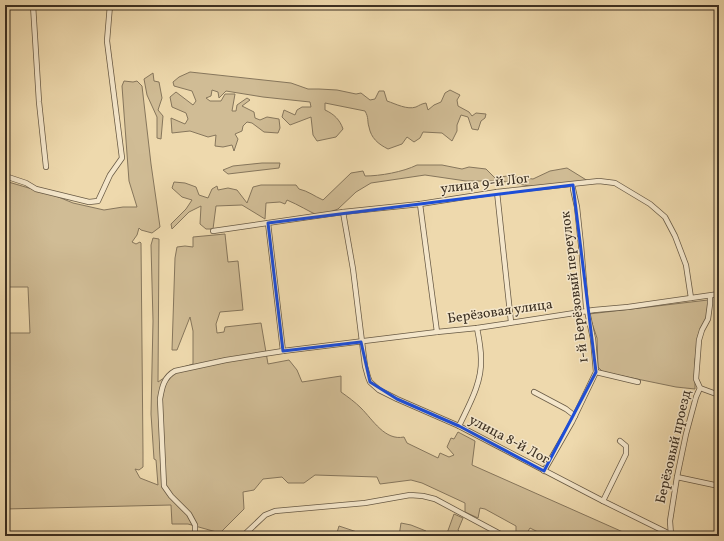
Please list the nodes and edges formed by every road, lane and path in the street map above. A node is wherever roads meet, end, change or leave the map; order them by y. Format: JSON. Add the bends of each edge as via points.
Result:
{"nodes":[{"id":1,"x":33,"y":5,"type":"edge"},
{"id":2,"x":110,"y":5,"type":"edge"},
{"id":3,"x":46,"y":167,"type":"dead end"},
{"id":4,"x":5,"y":176,"type":"edge"},
{"id":5,"x":573,"y":184,"type":"junction"},
{"id":6,"x":497,"y":192,"type":"junction"},
{"id":7,"x":420,"y":204,"type":"junction"},
{"id":8,"x":343,"y":212,"type":"junction"},
{"id":9,"x":268,"y":223,"type":"junction"},
{"id":10,"x":213,"y":231,"type":"dead end"},
{"id":11,"x":719,"y":294,"type":"edge"},
{"id":12,"x":710,"y":296,"type":"junction"},
{"id":13,"x":691,"y":298,"type":"junction"},
{"id":14,"x":587,"y":311,"type":"junction"},
{"id":15,"x":511,"y":322,"type":"junction"},
{"id":16,"x":477,"y":328,"type":"junction"},
{"id":17,"x":436,"y":332,"type":"junction"},
{"id":18,"x":361,"y":342,"type":"junction"},
{"id":19,"x":283,"y":351,"type":"junction"},
{"id":20,"x":596,"y":372,"type":"junction"},
{"id":21,"x":638,"y":382,"type":"dead end"},
{"id":22,"x":700,"y":388,"type":"junction"},
{"id":23,"x":534,"y":392,"type":"dead end"},
{"id":24,"x":719,"y":395,"type":"edge"},
{"id":25,"x":574,"y":416,"type":"junction"},
{"id":26,"x":459,"y":426,"type":"junction"},
{"id":27,"x":620,"y":441,"type":"dead end"},
{"id":28,"x":544,"y":471,"type":"junction"},
{"id":29,"x":677,"y":477,"type":"junction"},
{"id":30,"x":719,"y":486,"type":"edge"},
{"id":31,"x":603,"y":501,"type":"junction"},
{"id":32,"x":673,"y":535,"type":"edge"},
{"id":33,"x":195,"y":536,"type":"edge"},
{"id":34,"x":243,"y":536,"type":"edge"},
{"id":35,"x":504,"y":536,"type":"edge"}],
"edges":[{"from":1,"to":3,"type":"street","via":[[38,102]]},
{"from":2,"to":4,"type":"street","via":[[107,46],[122,158],[110,175],[98,201],[89,202],[36,189]]},
{"from":5,"to":6,"type":"street","name":"улица 9-й Лог"},
{"from":5,"to":13,"type":"street","name":"улица 9-й Лог","via":[[599,180],[615,183],[650,204],[665,217],[686,265]]},
{"from":5,"to":14,"type":"street","name":"1-й Берёзовый переулок"},
{"from":6,"to":7,"type":"street","name":"улица 9-й Лог"},
{"from":6,"to":15,"type":"street"},
{"from":7,"to":8,"type":"street","name":"улица 9-й Лог"},
{"from":7,"to":17,"type":"street"},
{"from":8,"to":9,"type":"street","name":"улица 9-й Лог"},
{"from":8,"to":18,"type":"street","name":"улица 8-й Лог","via":[[353,269]]},
{"from":9,"to":10,"type":"street","name":"улица 9-й Лог"},
{"from":9,"to":19,"type":"street"},
{"from":11,"to":12,"type":"street","name":"Берёзовая улица"},
{"from":12,"to":13,"type":"street","name":"Берёзовая улица"},
{"from":12,"to":22,"type":"street","name":"Берёзовый проезд","via":[[708,319],[699,340],[696,379]]},
{"from":13,"to":14,"type":"street","name":"Берёзовая улица"},
{"from":14,"to":15,"type":"street","name":"Берёзовая улица"},
{"from":14,"to":20,"type":"street","name":"1-й Берёзовый переулок"},
{"from":15,"to":16,"type":"street","name":"Берёзовая улица"},
{"from":16,"to":17,"type":"street","name":"Берёзовая улица"},
{"from":16,"to":26,"type":"street","via":[[480,373],[477,387]]},
{"from":17,"to":18,"type":"street","name":"Берёзовая улица"},
{"from":18,"to":19,"type":"street","name":"Берёзовая улица"},
{"from":18,"to":26,"type":"street","name":"улица 8-й Лог","via":[[368,377],[379,390]]},
{"from":19,"to":33,"type":"street","name":"Берёзовая улица","via":[[175,371],[168,375],[162,386],[160,407],[164,486],[189,514],[195,525]]},
{"from":20,"to":21,"type":"street"},
{"from":20,"to":25,"type":"street","name":"1-й Берёзовый переулок"},
{"from":22,"to":24,"type":"street"},
{"from":22,"to":29,"type":"street","name":"Берёзовый проезд","via":[[686,434]]},
{"from":23,"to":25,"type":"street"},
{"from":25,"to":28,"type":"street","name":"1-й Берёзовый переулок"},
{"from":26,"to":28,"type":"street","name":"улица 8-й Лог"},
{"from":27,"to":31,"type":"street","via":[[626,446],[626,454]]},
{"from":28,"to":31,"type":"street","name":"улица 8-й Лог"},
{"from":29,"to":30,"type":"street"},
{"from":29,"to":32,"type":"street","name":"Берёзовый проезд","via":[[670,521]]},
{"from":31,"to":32,"type":"street","name":"улица 8-й Лог"},
{"from":34,"to":35,"type":"street","via":[[265,515],[275,511],[365,503],[410,495],[434,499]]}]}
